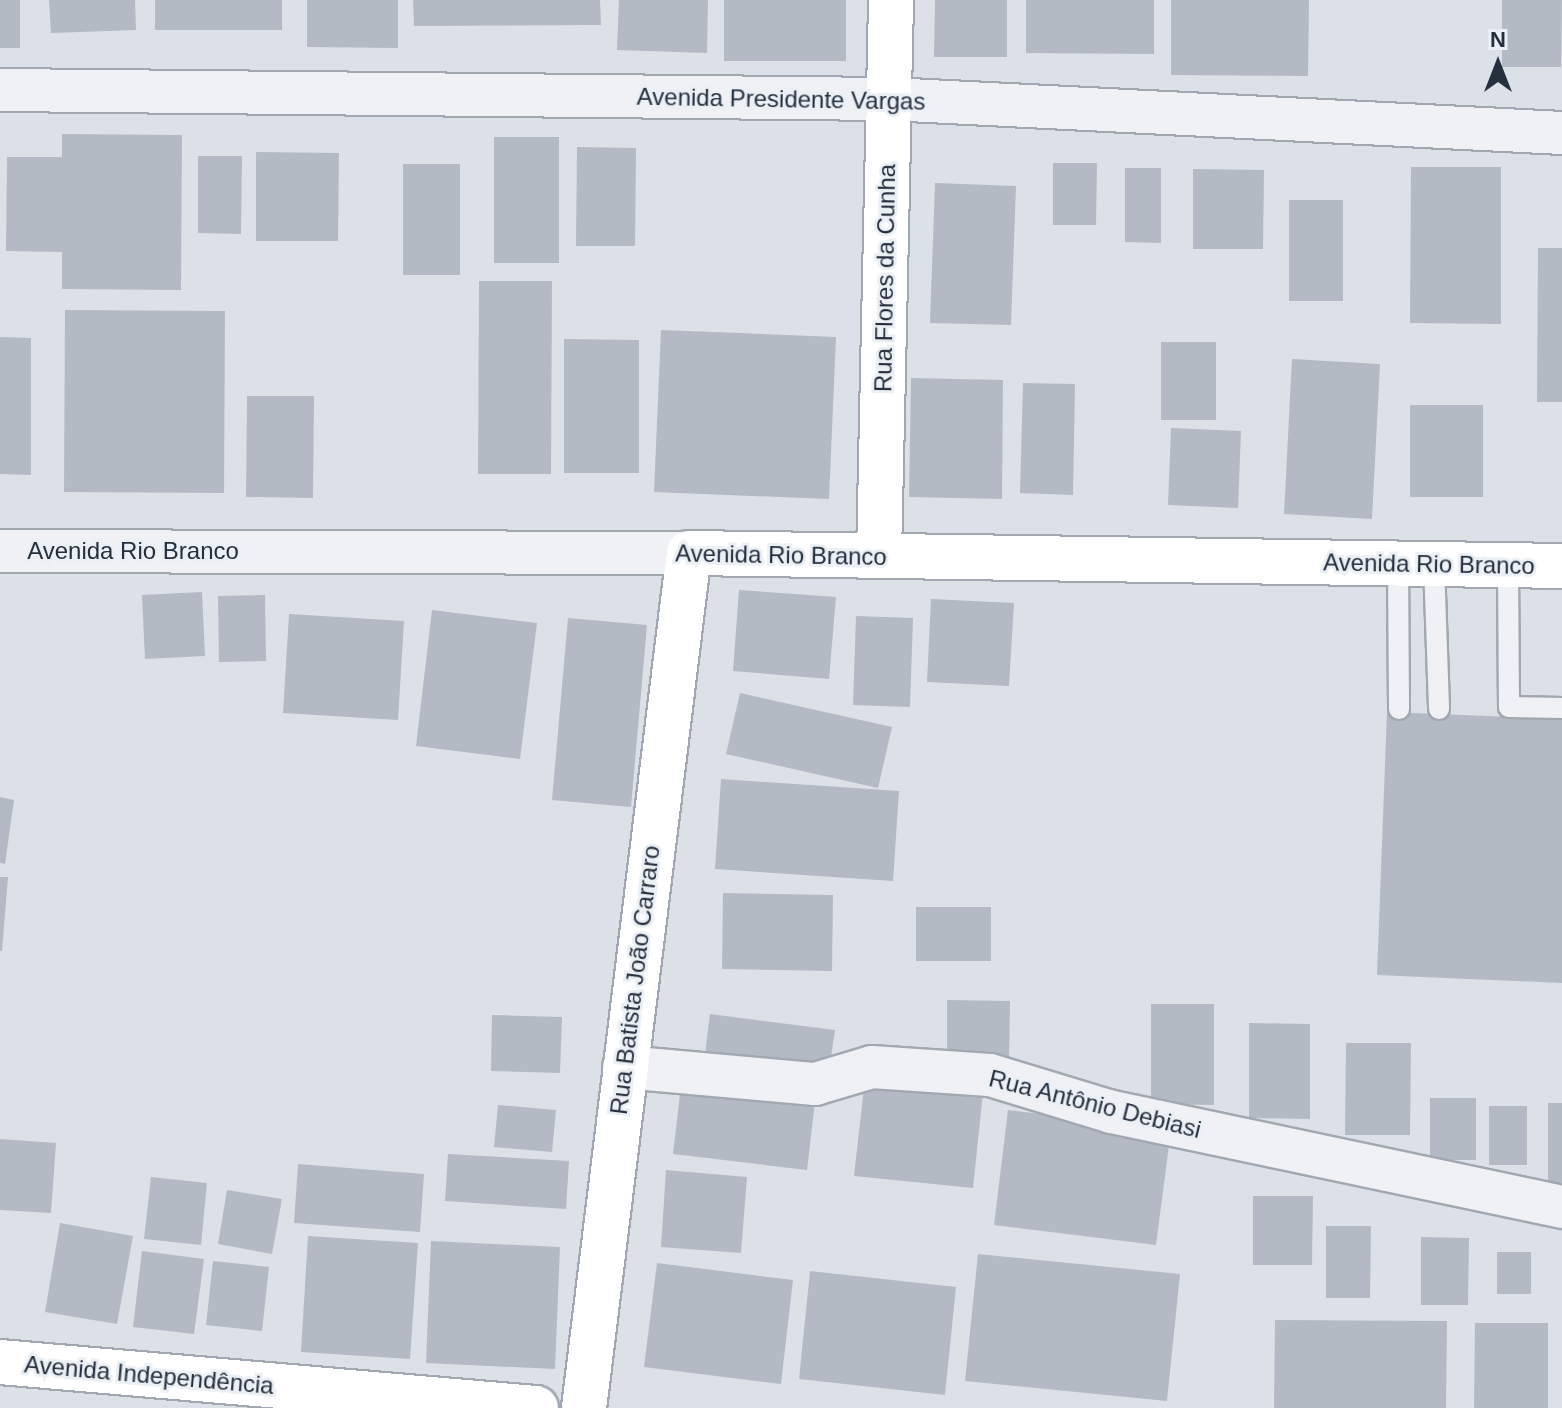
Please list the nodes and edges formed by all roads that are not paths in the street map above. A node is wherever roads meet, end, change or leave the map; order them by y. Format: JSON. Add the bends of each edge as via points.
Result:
{"nodes":[{"id":1,"x":891,"y":0,"type":"edge"},
{"id":2,"x":0,"y":90,"type":"edge"},
{"id":3,"x":889,"y":99,"type":"junction"},
{"id":4,"x":1562,"y":133,"type":"edge"},
{"id":5,"x":0,"y":551,"type":"edge"},
{"id":6,"x":689,"y":553,"type":"junction"},
{"id":7,"x":879,"y":556,"type":"junction"},
{"id":8,"x":1416,"y":564,"type":"junction"},
{"id":9,"x":1508,"y":564,"type":"junction"},
{"id":10,"x":1562,"y":566,"type":"edge"},
{"id":11,"x":1562,"y":708,"type":"edge"},
{"id":12,"x":1399,"y":709,"type":"dead end"},
{"id":13,"x":1439,"y":709,"type":"dead end"},
{"id":14,"x":624,"y":1067,"type":"junction"},
{"id":15,"x":1562,"y":1207,"type":"edge"},
{"id":16,"x":0,"y":1362,"type":"edge"},
{"id":17,"x":536,"y":1408,"type":"edge"},
{"id":18,"x":584,"y":1408,"type":"edge"}],
"edges":[{"from":1,"to":3,"type":"street","name":"Rua Flores da Cunha"},
{"from":2,"to":3,"type":"street","name":"Avenida Presidente Vargas"},
{"from":3,"to":4,"type":"street","name":"Avenida Presidente Vargas"},
{"from":3,"to":7,"type":"street","name":"Rua Flores da Cunha"},
{"from":5,"to":6,"type":"street","name":"Avenida Rio Branco"},
{"from":6,"to":7,"type":"street","name":"Avenida Rio Branco"},
{"from":6,"to":14,"type":"street","name":"Rua Batista João Carraro"},
{"from":7,"to":8,"type":"street","name":"Avenida Rio Branco"},
{"from":8,"to":9,"type":"street","name":"Avenida Rio Branco"},
{"from":8,"to":12,"type":"lane"},
{"from":8,"to":13,"type":"lane"},
{"from":9,"to":10,"type":"street","name":"Avenida Rio Branco"},
{"from":9,"to":11,"type":"lane","via":[[1509,707]]},
{"from":14,"to":15,"type":"street","name":"Rua Antônio Debiasi","via":[[815,1084],[872,1067],[990,1075],[1112,1112]]},
{"from":14,"to":18,"type":"street","name":"Rua Batista João Carraro"},
{"from":16,"to":17,"type":"street","name":"Avenida Independência"}]}
